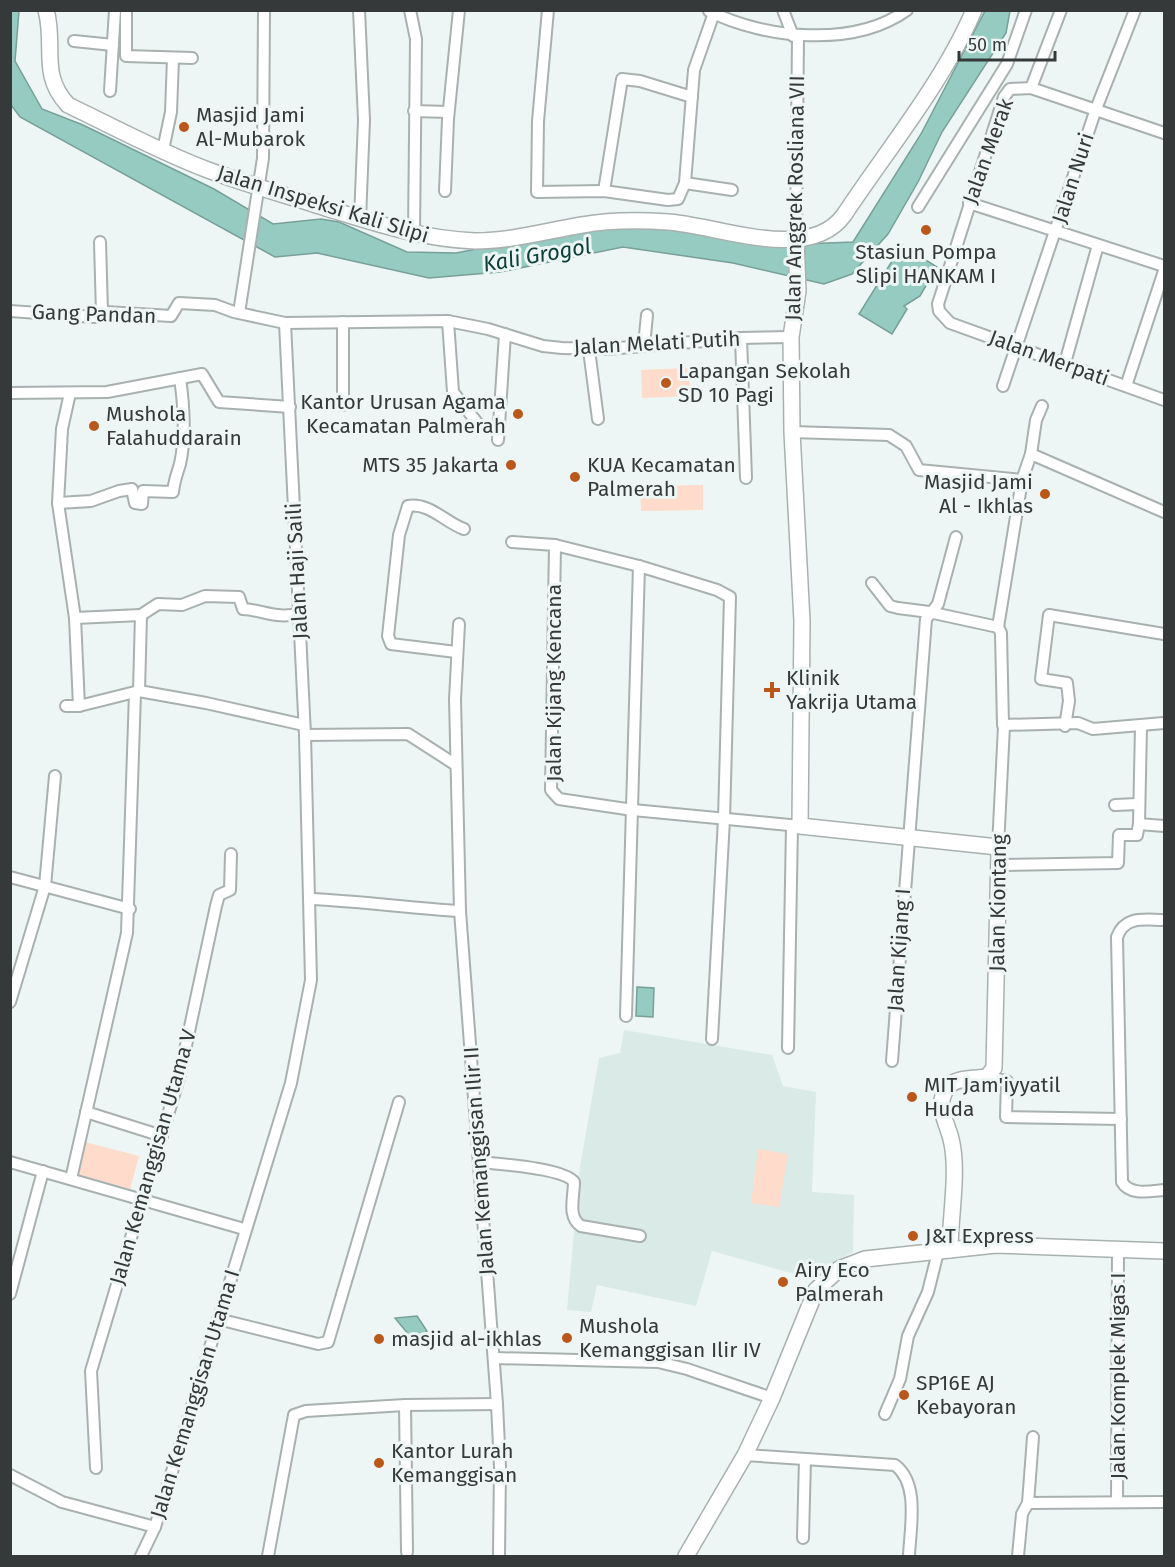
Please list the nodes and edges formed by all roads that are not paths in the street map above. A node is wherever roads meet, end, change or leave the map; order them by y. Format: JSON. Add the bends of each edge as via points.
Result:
{"nodes":[{"id":1,"x":46,"y":10,"type":"edge"},
{"id":2,"x":115,"y":10,"type":"edge"},
{"id":3,"x":126,"y":10,"type":"edge"},
{"id":4,"x":359,"y":10,"type":"edge"},
{"id":5,"x":410,"y":10,"type":"edge"},
{"id":6,"x":459,"y":10,"type":"edge"},
{"id":7,"x":548,"y":10,"type":"edge"},
{"id":8,"x":783,"y":10,"type":"edge"},
{"id":9,"x":907,"y":10,"type":"edge"},
{"id":10,"x":974,"y":10,"type":"edge"},
{"id":11,"x":1026,"y":10,"type":"edge"},
{"id":12,"x":1061,"y":10,"type":"edge"},
{"id":13,"x":1135,"y":10,"type":"edge"},
{"id":14,"x":263,"y":11,"type":"edge"},
{"id":15,"x":716,"y":12,"type":"edge"},
{"id":16,"x":796,"y":36,"type":"junction"},
{"id":17,"x":74,"y":41,"type":"dead end"},
{"id":18,"x":113,"y":45,"type":"junction"},
{"id":19,"x":173,"y":58,"type":"junction"},
{"id":20,"x":192,"y":58,"type":"dead end"},
{"id":21,"x":1031,"y":88,"type":"junction"},
{"id":22,"x":110,"y":91,"type":"dead end"},
{"id":23,"x":692,"y":98,"type":"junction"},
{"id":24,"x":1096,"y":109,"type":"junction"},
{"id":25,"x":414,"y":111,"type":"junction"},
{"id":26,"x":448,"y":112,"type":"junction"},
{"id":27,"x":1164,"y":133,"type":"edge"},
{"id":28,"x":163,"y":150,"type":"junction"},
{"id":29,"x":686,"y":183,"type":"junction"},
{"id":30,"x":260,"y":187,"type":"junction"},
{"id":31,"x":732,"y":190,"type":"dead end"},
{"id":32,"x":446,"y":191,"type":"dead end"},
{"id":33,"x":603,"y":191,"type":"junction"},
{"id":34,"x":969,"y":203,"type":"junction"},
{"id":35,"x":918,"y":207,"type":"dead end"},
{"id":36,"x":360,"y":219,"type":"junction"},
{"id":37,"x":1055,"y":231,"type":"junction"},
{"id":38,"x":414,"y":234,"type":"junction"},
{"id":39,"x":796,"y":241,"type":"junction"},
{"id":40,"x":100,"y":242,"type":"dead end"},
{"id":41,"x":1098,"y":245,"type":"junction"},
{"id":42,"x":1164,"y":268,"type":"edge"},
{"id":43,"x":10,"y":311,"type":"edge"},
{"id":44,"x":939,"y":311,"type":"joint"},
{"id":45,"x":102,"y":313,"type":"junction"},
{"id":46,"x":239,"y":313,"type":"junction"},
{"id":47,"x":647,"y":315,"type":"dead end"},
{"id":48,"x":448,"y":321,"type":"junction"},
{"id":49,"x":285,"y":322,"type":"junction"},
{"id":50,"x":344,"y":322,"type":"junction"},
{"id":51,"x":505,"y":334,"type":"junction"},
{"id":52,"x":791,"y":337,"type":"junction"},
{"id":53,"x":741,"y":338,"type":"junction"},
{"id":54,"x":644,"y":345,"type":"junction"},
{"id":55,"x":1017,"y":346,"type":"junction"},
{"id":56,"x":589,"y":350,"type":"junction"},
{"id":57,"x":1065,"y":363,"type":"junction"},
{"id":58,"x":180,"y":378,"type":"junction"},
{"id":59,"x":1003,"y":386,"type":"dead end"},
{"id":60,"x":1126,"y":386,"type":"junction"},
{"id":61,"x":10,"y":393,"type":"edge"},
{"id":62,"x":70,"y":393,"type":"junction"},
{"id":63,"x":1164,"y":400,"type":"edge"},
{"id":64,"x":343,"y":405,"type":"dead end"},
{"id":65,"x":1042,"y":406,"type":"dead end"},
{"id":66,"x":290,"y":407,"type":"junction"},
{"id":67,"x":598,"y":419,"type":"dead end"},
{"id":68,"x":479,"y":425,"type":"dead end"},
{"id":69,"x":792,"y":432,"type":"junction"},
{"id":70,"x":498,"y":440,"type":"dead end"},
{"id":71,"x":1031,"y":454,"type":"junction"},
{"id":72,"x":746,"y":478,"type":"dead end"},
{"id":73,"x":1022,"y":480,"type":"junction"},
{"id":74,"x":58,"y":502,"type":"junction"},
{"id":75,"x":1164,"y":512,"type":"edge"},
{"id":76,"x":464,"y":530,"type":"dead end"},
{"id":77,"x":956,"y":537,"type":"dead end"},
{"id":78,"x":512,"y":542,"type":"dead end"},
{"id":79,"x":555,"y":545,"type":"junction"},
{"id":80,"x":639,"y":566,"type":"junction"},
{"id":81,"x":872,"y":583,"type":"dead end"},
{"id":82,"x":929,"y":612,"type":"junction"},
{"id":83,"x":299,"y":613,"type":"junction"},
{"id":84,"x":141,"y":615,"type":"junction"},
{"id":85,"x":75,"y":618,"type":"junction"},
{"id":86,"x":459,"y":624,"type":"dead end"},
{"id":87,"x":998,"y":627,"type":"junction"},
{"id":88,"x":1164,"y":634,"type":"edge"},
{"id":89,"x":456,"y":652,"type":"junction"},
{"id":90,"x":137,"y":692,"type":"junction"},
{"id":91,"x":66,"y":706,"type":"dead end"},
{"id":92,"x":79,"y":706,"type":"junction"},
{"id":93,"x":1164,"y":723,"type":"edge"},
{"id":94,"x":1004,"y":726,"type":"junction"},
{"id":95,"x":1065,"y":726,"type":"junction"},
{"id":96,"x":1141,"y":726,"type":"junction"},
{"id":97,"x":305,"y":730,"type":"junction"},
{"id":98,"x":456,"y":765,"type":"junction"},
{"id":99,"x":55,"y":776,"type":"dead end"},
{"id":100,"x":1138,"y":804,"type":"junction"},
{"id":101,"x":1115,"y":805,"type":"dead end"},
{"id":102,"x":633,"y":810,"type":"junction"},
{"id":103,"x":724,"y":819,"type":"junction"},
{"id":104,"x":1139,"y":824,"type":"junction"},
{"id":105,"x":796,"y":826,"type":"junction"},
{"id":106,"x":1164,"y":826,"type":"edge"},
{"id":107,"x":907,"y":838,"type":"junction"},
{"id":108,"x":998,"y":847,"type":"junction"},
{"id":109,"x":231,"y":854,"type":"dead end"},
{"id":110,"x":1000,"y":865,"type":"junction"},
{"id":111,"x":10,"y":877,"type":"edge"},
{"id":112,"x":45,"y":886,"type":"junction"},
{"id":113,"x":310,"y":899,"type":"junction"},
{"id":114,"x":130,"y":909,"type":"junction"},
{"id":115,"x":460,"y":911,"type":"junction"},
{"id":116,"x":1164,"y":920,"type":"edge"},
{"id":117,"x":10,"y":1002,"type":"edge"},
{"id":118,"x":626,"y":1016,"type":"dead end"},
{"id":119,"x":712,"y":1039,"type":"dead end"},
{"id":120,"x":788,"y":1048,"type":"dead end"},
{"id":121,"x":892,"y":1061,"type":"dead end"},
{"id":122,"x":987,"y":1077,"type":"junction"},
{"id":123,"x":399,"y":1101,"type":"dead end"},
{"id":124,"x":86,"y":1112,"type":"junction"},
{"id":125,"x":1121,"y":1119,"type":"junction"},
{"id":126,"x":162,"y":1136,"type":"junction"},
{"id":127,"x":10,"y":1162,"type":"edge"},
{"id":128,"x":480,"y":1162,"type":"junction"},
{"id":129,"x":43,"y":1171,"type":"junction"},
{"id":130,"x":71,"y":1179,"type":"junction"},
{"id":131,"x":1164,"y":1191,"type":"edge"},
{"id":132,"x":143,"y":1200,"type":"junction"},
{"id":133,"x":244,"y":1229,"type":"junction"},
{"id":134,"x":640,"y":1236,"type":"dead end"},
{"id":135,"x":1118,"y":1250,"type":"junction"},
{"id":136,"x":944,"y":1251,"type":"junction"},
{"id":137,"x":1164,"y":1251,"type":"edge"},
{"id":138,"x":10,"y":1294,"type":"edge"},
{"id":139,"x":218,"y":1319,"type":"junction"},
{"id":140,"x":494,"y":1358,"type":"junction"},
{"id":141,"x":772,"y":1398,"type":"junction"},
{"id":142,"x":497,"y":1404,"type":"junction"},
{"id":143,"x":405,"y":1405,"type":"junction"},
{"id":144,"x":885,"y":1414,"type":"dead end"},
{"id":145,"x":1033,"y":1437,"type":"dead end"},
{"id":146,"x":745,"y":1455,"type":"junction"},
{"id":147,"x":805,"y":1460,"type":"junction"},
{"id":148,"x":96,"y":1468,"type":"dead end"},
{"id":149,"x":10,"y":1475,"type":"edge"},
{"id":150,"x":1117,"y":1502,"type":"junction"},
{"id":151,"x":1164,"y":1502,"type":"edge"},
{"id":152,"x":1025,"y":1507,"type":"junction"},
{"id":153,"x":155,"y":1527,"type":"junction"},
{"id":154,"x":803,"y":1538,"type":"dead end"},
{"id":155,"x":407,"y":1552,"type":"dead end"},
{"id":156,"x":141,"y":1557,"type":"edge"},
{"id":157,"x":268,"y":1557,"type":"edge"},
{"id":158,"x":499,"y":1557,"type":"edge"},
{"id":159,"x":686,"y":1557,"type":"edge"},
{"id":160,"x":909,"y":1557,"type":"edge"},
{"id":161,"x":1018,"y":1557,"type":"edge"}],
"edges":[{"from":1,"to":28,"type":"street","name":"Jalan Inspeksi Kali Slipi","via":[[48,58],[58,93],[69,105]]},
{"from":2,"to":18,"type":"street"},
{"from":3,"to":19,"type":"street","via":[[126,56]]},
{"from":4,"to":36,"type":"street","via":[[364,112]]},
{"from":5,"to":25,"type":"street","via":[[416,39]]},
{"from":6,"to":26,"type":"street"},
{"from":7,"to":33,"type":"street","via":[[538,121],[537,192]]},
{"from":8,"to":16,"type":"street"},
{"from":9,"to":16,"type":"street","via":[[864,30]]},
{"from":10,"to":39,"type":"street","name":"Jalan Inspeksi Kali Slipi","via":[[963,36],[835,227]]},
{"from":11,"to":35,"type":"street","via":[[1007,64]]},
{"from":12,"to":21,"type":"street","name":"Jalan Merak"},
{"from":13,"to":24,"type":"street","name":"Jalan Nuri"},
{"from":14,"to":30,"type":"street","via":[[265,117]]},
{"from":15,"to":16,"type":"street"},
{"from":15,"to":23,"type":"street","via":[[694,70]]},
{"from":16,"to":39,"type":"street","name":"Jalan Anggrek Rosliana VII"},
{"from":17,"to":18,"type":"street"},
{"from":18,"to":22,"type":"street"},
{"from":19,"to":20,"type":"street"},
{"from":19,"to":28,"type":"street","via":[[171,112]]},
{"from":21,"to":24,"type":"street"},
{"from":21,"to":34,"type":"street","name":"Jalan Merak","via":[[1010,89],[1004,97]]},
{"from":23,"to":29,"type":"street"},
{"from":23,"to":33,"type":"street","via":[[622,79]]},
{"from":24,"to":27,"type":"street"},
{"from":24,"to":37,"type":"street","name":"Jalan Nuri"},
{"from":25,"to":26,"type":"street"},
{"from":25,"to":38,"type":"street"},
{"from":26,"to":32,"type":"street"},
{"from":28,"to":30,"type":"street","name":"Jalan Inspeksi Kali Slipi"},
{"from":29,"to":31,"type":"street"},
{"from":29,"to":33,"type":"street","via":[[678,199]]},
{"from":30,"to":36,"type":"street","name":"Jalan Inspeksi Kali Slipi"},
{"from":30,"to":46,"type":"street"},
{"from":34,"to":37,"type":"street"},
{"from":34,"to":44,"type":"street","name":"Jalan Merak"},
{"from":36,"to":38,"type":"street","name":"Jalan Inspeksi Kali Slipi"},
{"from":37,"to":41,"type":"street"},
{"from":37,"to":55,"type":"street","name":"Jalan Nuri"},
{"from":38,"to":39,"type":"street","name":"Jalan Inspeksi Kali Slipi","via":[[495,240],[628,220],[670,222]]},
{"from":39,"to":52,"type":"street","name":"Jalan Anggrek Rosliana VII","via":[[798,291]]},
{"from":40,"to":45,"type":"street"},
{"from":41,"to":42,"type":"street"},
{"from":41,"to":57,"type":"street"},
{"from":42,"to":60,"type":"street"},
{"from":43,"to":45,"type":"street","name":"Gang Pandan","via":[[95,317]]},
{"from":44,"to":55,"type":"street","name":"Jalan Merpati","via":[[950,324]]},
{"from":45,"to":46,"type":"street","name":"Gang Pandan","via":[[171,316],[179,303],[215,305]]},
{"from":46,"to":49,"type":"street","name":"Jalan Melati Putih"},
{"from":47,"to":54,"type":"street"},
{"from":48,"to":50,"type":"street","name":"Jalan Melati Putih"},
{"from":48,"to":51,"type":"street","name":"Jalan Melati Putih"},
{"from":48,"to":68,"type":"street","via":[[453,392]]},
{"from":49,"to":50,"type":"street","name":"Jalan Melati Putih"},
{"from":49,"to":66,"type":"street","name":"Jalan Haji Saili"},
{"from":50,"to":64,"type":"street"},
{"from":51,"to":56,"type":"street","name":"Jalan Melati Putih","via":[[543,346]]},
{"from":51,"to":70,"type":"street"},
{"from":52,"to":53,"type":"street","name":"Jalan Melati Putih"},
{"from":52,"to":69,"type":"street","name":"Jalan Anggrek Rosliana VII"},
{"from":53,"to":54,"type":"street","name":"Jalan Melati Putih"},
{"from":53,"to":72,"type":"street"},
{"from":54,"to":56,"type":"street","name":"Jalan Melati Putih"},
{"from":55,"to":57,"type":"street","name":"Jalan Merpati"},
{"from":55,"to":59,"type":"street","name":"Jalan Nuri"},
{"from":56,"to":67,"type":"street"},
{"from":57,"to":60,"type":"street","name":"Jalan Merpati"},
{"from":58,"to":62,"type":"street","via":[[135,388]]},
{"from":58,"to":66,"type":"street","via":[[204,375],[219,402]]},
{"from":58,"to":74,"type":"street","via":[[184,419],[173,492],[143,491],[142,504],[135,503],[132,489],[90,501]]},
{"from":60,"to":63,"type":"street","name":"Jalan Merpati"},
{"from":61,"to":62,"type":"street"},
{"from":62,"to":74,"type":"street","via":[[62,429]]},
{"from":65,"to":71,"type":"street","name":"Jalan Kiontang"},
{"from":66,"to":83,"type":"street","name":"Jalan Haji Saili"},
{"from":69,"to":73,"type":"street","via":[[889,435],[906,446],[919,470]]},
{"from":69,"to":105,"type":"street","name":"Jalan Anggrek Rosliana VII","via":[[802,621]]},
{"from":71,"to":73,"type":"street","name":"Jalan Kiontang"},
{"from":71,"to":75,"type":"street"},
{"from":73,"to":87,"type":"street","name":"Jalan Kiontang"},
{"from":74,"to":85,"type":"street"},
{"from":76,"to":89,"type":"street","via":[[429,510],[408,506],[399,535],[388,636],[391,644]]},
{"from":77,"to":82,"type":"street","name":"Jalan Kijang I","via":[[938,604]]},
{"from":78,"to":79,"type":"street"},
{"from":79,"to":80,"type":"street"},
{"from":79,"to":102,"type":"street","name":"Jalan Kijang Kencana","via":[[551,790],[559,800]]},
{"from":80,"to":102,"type":"street"},
{"from":80,"to":103,"type":"street","via":[[730,597]]},
{"from":81,"to":82,"type":"street","via":[[890,606]]},
{"from":82,"to":87,"type":"street"},
{"from":82,"to":107,"type":"street","name":"Jalan Kijang I"},
{"from":83,"to":84,"type":"street","via":[[272,616],[265,610],[243,609],[239,597],[205,596],[182,605],[158,604]]},
{"from":83,"to":97,"type":"street","name":"Jalan Haji Saili"},
{"from":84,"to":85,"type":"street"},
{"from":84,"to":90,"type":"street"},
{"from":85,"to":92,"type":"street"},
{"from":86,"to":89,"type":"street","name":"Jalan Kemanggisan Ilir II"},
{"from":87,"to":94,"type":"street","name":"Jalan Kiontang"},
{"from":88,"to":95,"type":"street","via":[[1048,615],[1041,678],[1067,682]]},
{"from":89,"to":98,"type":"street","name":"Jalan Kemanggisan Ilir II"},
{"from":90,"to":92,"type":"street"},
{"from":90,"to":97,"type":"street","via":[[206,702]]},
{"from":90,"to":114,"type":"street"},
{"from":91,"to":92,"type":"street"},
{"from":93,"to":96,"type":"street"},
{"from":94,"to":95,"type":"street"},
{"from":94,"to":108,"type":"street","name":"Jalan Kiontang"},
{"from":95,"to":96,"type":"street"},
{"from":96,"to":100,"type":"street"},
{"from":97,"to":98,"type":"street","via":[[408,734]]},
{"from":97,"to":113,"type":"street","name":"Jalan Kemanggisan Utama I"},
{"from":98,"to":115,"type":"street","name":"Jalan Kemanggisan Ilir II"},
{"from":99,"to":112,"type":"street"},
{"from":100,"to":101,"type":"street"},
{"from":100,"to":104,"type":"street"},
{"from":102,"to":103,"type":"street","name":"Jalan Kijang Kencana"},
{"from":102,"to":118,"type":"street"},
{"from":103,"to":105,"type":"street","name":"Jalan Kijang Kencana"},
{"from":103,"to":119,"type":"street"},
{"from":104,"to":106,"type":"street"},
{"from":104,"to":110,"type":"street","via":[[1139,833],[1119,835],[1118,863]]},
{"from":105,"to":107,"type":"street"},
{"from":105,"to":120,"type":"street"},
{"from":107,"to":108,"type":"street"},
{"from":107,"to":121,"type":"street","name":"Jalan Kijang I"},
{"from":108,"to":110,"type":"street","name":"Jalan Kiontang"},
{"from":109,"to":126,"type":"street","name":"Jalan Kemanggisan Utama V","via":[[230,890],[219,895],[179,1078]]},
{"from":110,"to":122,"type":"street","name":"Jalan Kiontang","via":[[994,1068]]},
{"from":111,"to":112,"type":"street"},
{"from":112,"to":114,"type":"street"},
{"from":112,"to":117,"type":"street"},
{"from":113,"to":115,"type":"street"},
{"from":113,"to":133,"type":"street","name":"Jalan Kemanggisan Utama I","via":[[311,980],[304,1027],[291,1083]]},
{"from":114,"to":124,"type":"street","via":[[123,956]]},
{"from":115,"to":128,"type":"street","name":"Jalan Kemanggisan Ilir II"},
{"from":116,"to":125,"type":"street","via":[[1129,921],[1118,937]]},
{"from":122,"to":125,"type":"street","via":[[1006,1082],[1006,1118]]},
{"from":122,"to":136,"type":"street","via":[[953,1082],[942,1100],[954,1160]]},
{"from":123,"to":139,"type":"street","via":[[328,1342],[318,1344]]},
{"from":124,"to":126,"type":"street"},
{"from":124,"to":130,"type":"street"},
{"from":125,"to":131,"type":"street","via":[[1124,1186],[1133,1191]]},
{"from":126,"to":132,"type":"street","name":"Jalan Kemanggisan Utama V"},
{"from":127,"to":129,"type":"street"},
{"from":128,"to":134,"type":"street","via":[[572,1178],[576,1222]]},
{"from":128,"to":140,"type":"street","name":"Jalan Kemanggisan Ilir II"},
{"from":129,"to":130,"type":"street"},
{"from":129,"to":138,"type":"street"},
{"from":130,"to":132,"type":"street"},
{"from":132,"to":133,"type":"street"},
{"from":132,"to":148,"type":"street","name":"Jalan Kemanggisan Utama V","via":[[91,1371]]},
{"from":133,"to":139,"type":"street","name":"Jalan Kemanggisan Utama I"},
{"from":135,"to":136,"type":"street","via":[[996,1245]]},
{"from":135,"to":137,"type":"street"},
{"from":135,"to":150,"type":"street","name":"Jalan Komplek Migas I"},
{"from":136,"to":141,"type":"street","via":[[865,1259],[839,1269],[816,1290]]},
{"from":136,"to":144,"type":"street","via":[[908,1335],[900,1379]]},
{"from":139,"to":153,"type":"street","name":"Jalan Kemanggisan Utama I"},
{"from":140,"to":141,"type":"street","via":[[658,1362]]},
{"from":140,"to":142,"type":"street","name":"Jalan Kemanggisan Ilir II"},
{"from":141,"to":146,"type":"street"},
{"from":142,"to":143,"type":"street"},
{"from":142,"to":158,"type":"street","name":"Jalan Kemanggisan Ilir II"},
{"from":143,"to":155,"type":"street"},
{"from":143,"to":157,"type":"street","via":[[294,1415]]},
{"from":145,"to":152,"type":"street"},
{"from":146,"to":147,"type":"street"},
{"from":146,"to":159,"type":"street"},
{"from":147,"to":154,"type":"street"},
{"from":147,"to":160,"type":"street","via":[[895,1465],[902,1471],[910,1488]]},
{"from":149,"to":153,"type":"street","via":[[62,1502]]},
{"from":150,"to":151,"type":"street"},
{"from":150,"to":152,"type":"street"},
{"from":152,"to":161,"type":"street"},
{"from":153,"to":156,"type":"street","name":"Jalan Kemanggisan Utama I"}]}
